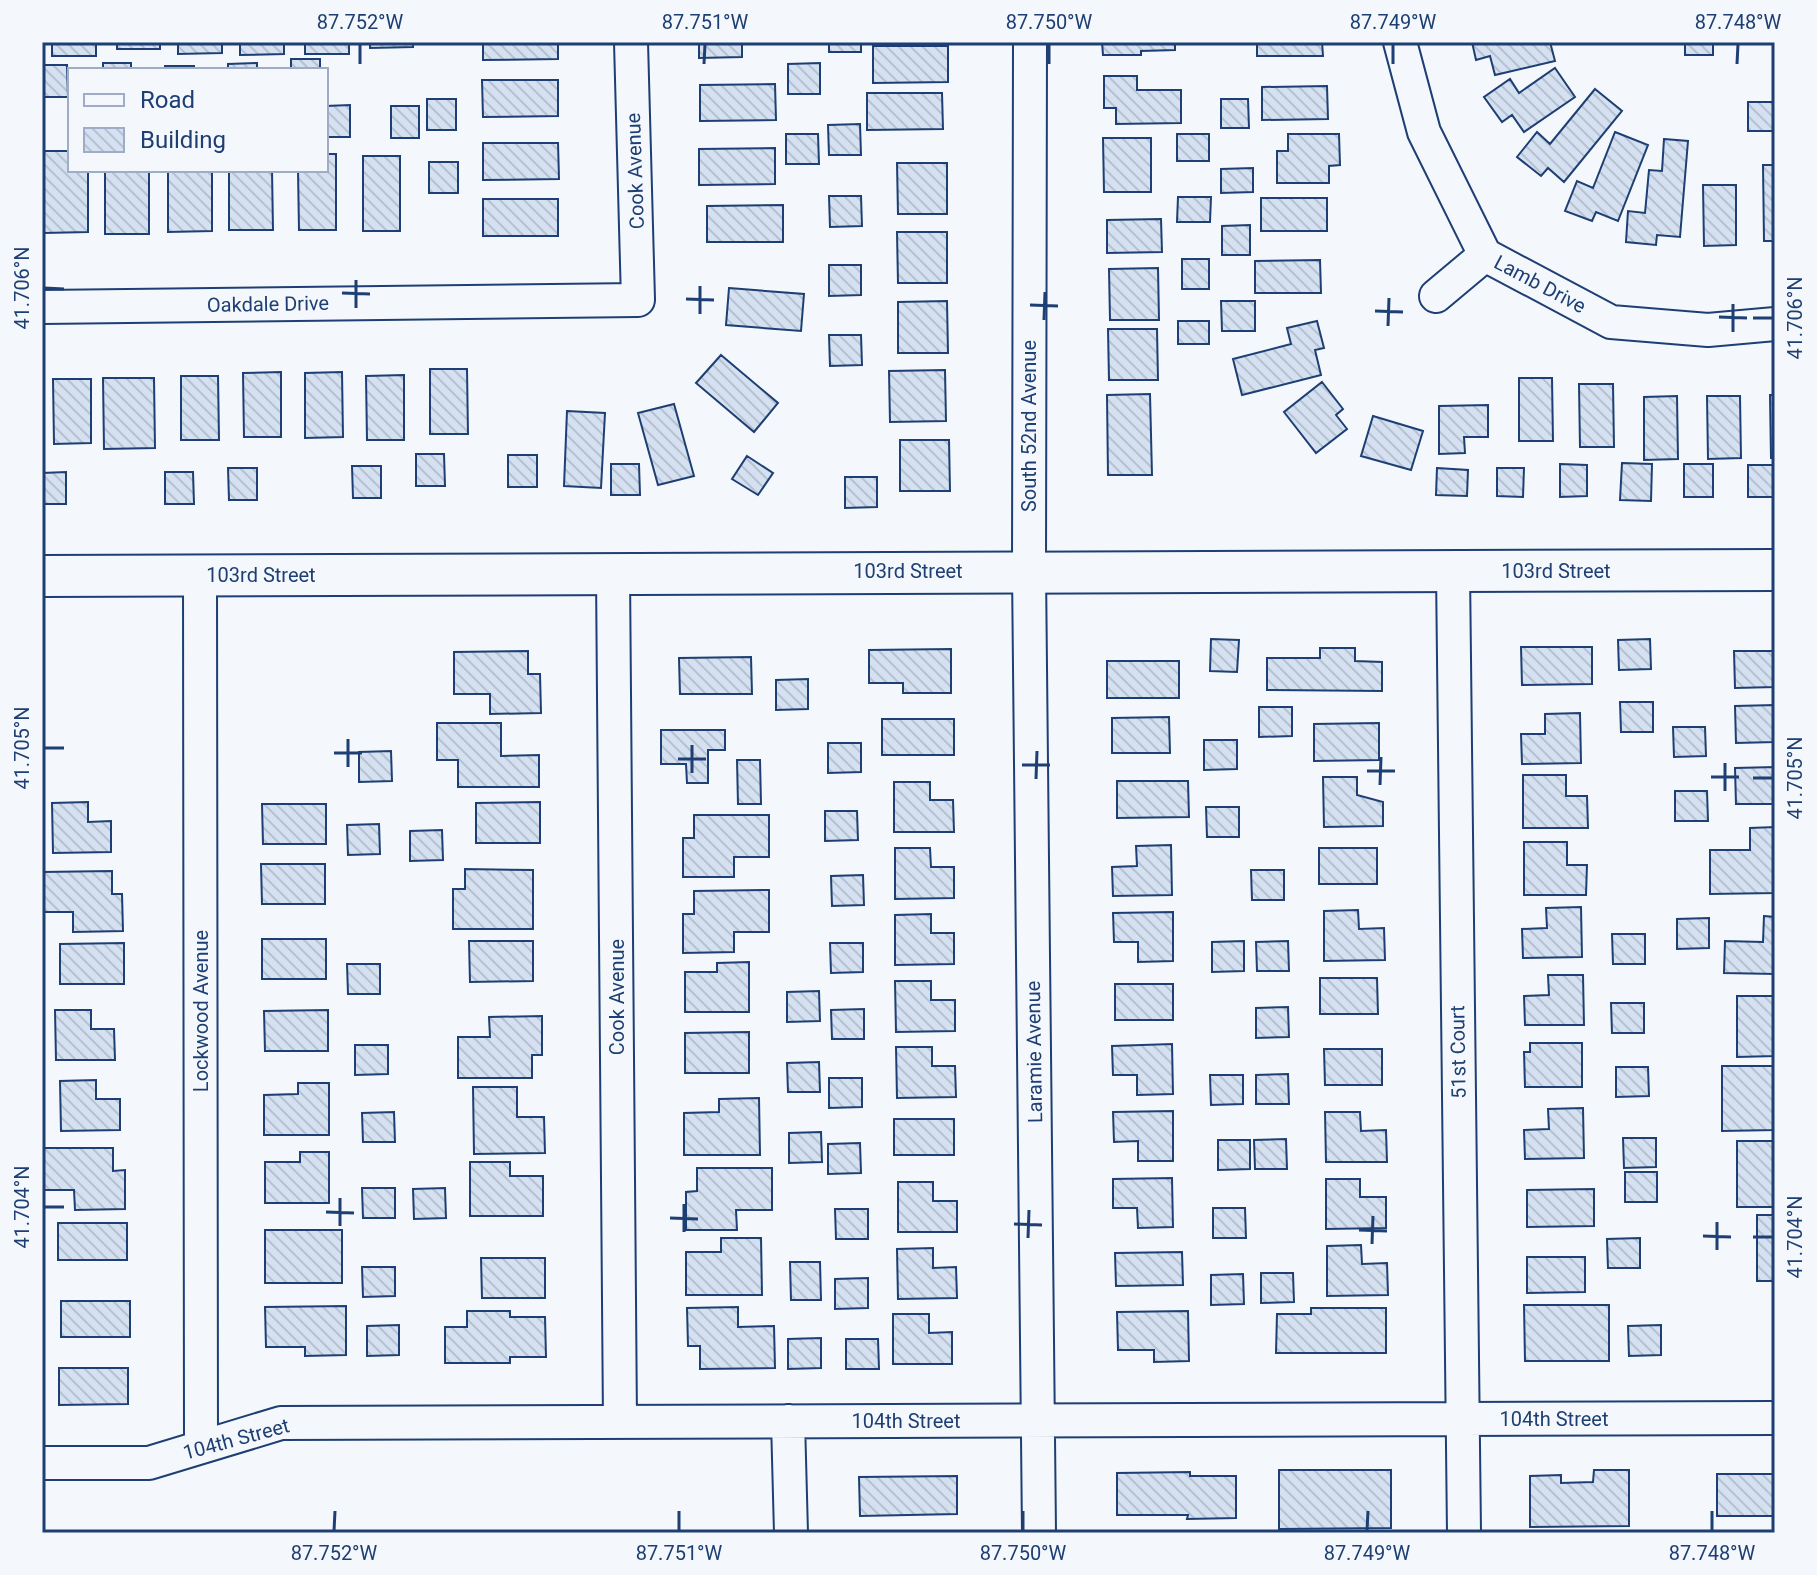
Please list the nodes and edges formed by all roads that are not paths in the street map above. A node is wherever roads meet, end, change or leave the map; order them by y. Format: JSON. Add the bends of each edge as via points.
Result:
{"nodes":[{"id":1,"x":631,"y":42,"type":"edge"},
{"id":2,"x":1030,"y":42,"type":"edge"},
{"id":3,"x":1400,"y":42,"type":"edge"},
{"id":4,"x":1485,"y":255,"type":"junction"},
{"id":5,"x":1436,"y":296,"type":"dead end"},
{"id":6,"x":638,"y":300,"type":"joint"},
{"id":7,"x":42,"y":307,"type":"edge"},
{"id":8,"x":1775,"y":324,"type":"edge"},
{"id":9,"x":1775,"y":570,"type":"edge"},
{"id":10,"x":1029,"y":571,"type":"junction"},
{"id":11,"x":1453,"y":571,"type":"junction"},
{"id":12,"x":613,"y":573,"type":"junction"},
{"id":13,"x":200,"y":575,"type":"junction"},
{"id":14,"x":42,"y":576,"type":"edge"},
{"id":15,"x":1775,"y":1418,"type":"edge"},
{"id":16,"x":1462,"y":1419,"type":"junction"},
{"id":17,"x":1038,"y":1420,"type":"junction"},
{"id":18,"x":788,"y":1421,"type":"junction"},
{"id":19,"x":620,"y":1422,"type":"junction"},
{"id":20,"x":201,"y":1446,"type":"junction"},
{"id":21,"x":42,"y":1463,"type":"edge"},
{"id":22,"x":791,"y":1533,"type":"edge"},
{"id":23,"x":1039,"y":1533,"type":"edge"},
{"id":24,"x":1464,"y":1533,"type":"edge"}],
"edges":[{"from":1,"to":6,"type":"street","name":"Cook Avenue"},
{"from":2,"to":10,"type":"street","name":"South 52nd Avenue"},
{"from":3,"to":4,"type":"street","name":"Lamb Drive","via":[[1424,132]]},
{"from":4,"to":5,"type":"street"},
{"from":4,"to":8,"type":"street","name":"Lamb Drive","via":[[1611,322],[1708,330]]},
{"from":6,"to":7,"type":"street","name":"Oakdale Drive"},
{"from":9,"to":11,"type":"main road","name":"103rd Street"},
{"from":10,"to":11,"type":"main road","name":"103rd Street"},
{"from":10,"to":12,"type":"main road","name":"103rd Street"},
{"from":10,"to":17,"type":"street","name":"Laramie Avenue"},
{"from":11,"to":16,"type":"street","name":"51st Court"},
{"from":12,"to":13,"type":"main road","name":"103rd Street"},
{"from":12,"to":19,"type":"street","name":"Cook Avenue"},
{"from":13,"to":14,"type":"main road","name":"103rd Street"},
{"from":13,"to":20,"type":"street","name":"Lockwood Avenue"},
{"from":15,"to":16,"type":"street","name":"104th Street"},
{"from":16,"to":17,"type":"street","name":"104th Street"},
{"from":16,"to":24,"type":"street","name":"51st Court"},
{"from":17,"to":18,"type":"street","name":"104th Street"},
{"from":17,"to":23,"type":"street","name":"Laramie Avenue"},
{"from":18,"to":19,"type":"street","name":"104th Street"},
{"from":18,"to":22,"type":"street"},
{"from":19,"to":20,"type":"street","name":"104th Street","via":[[281,1423]]},
{"from":20,"to":21,"type":"street","name":"104th Street","via":[[149,1463]]}]}
